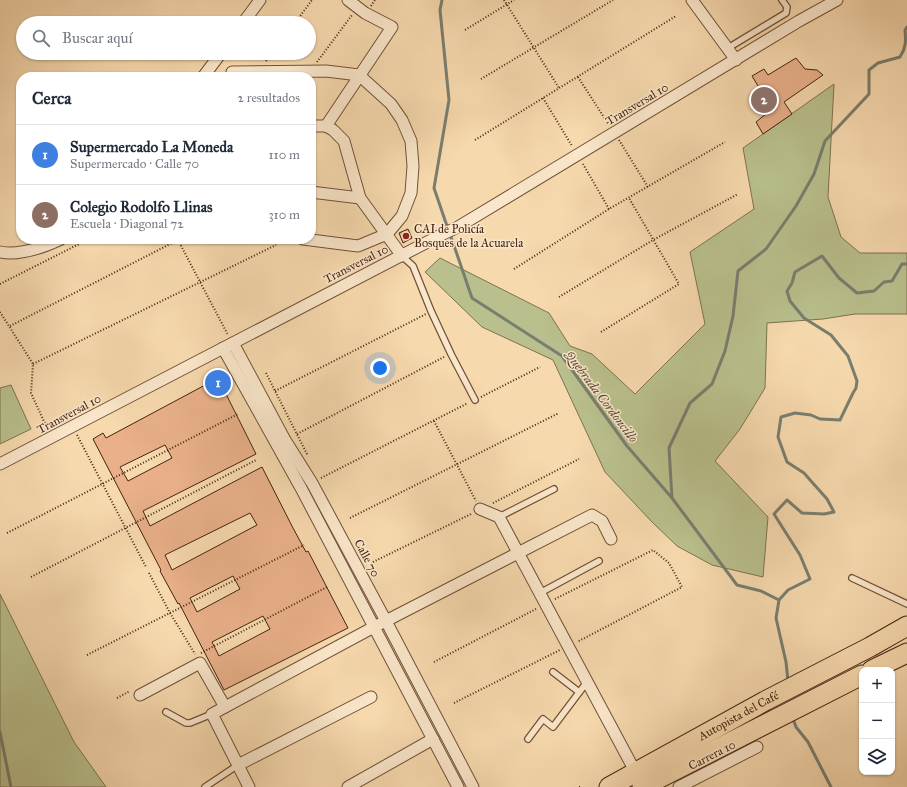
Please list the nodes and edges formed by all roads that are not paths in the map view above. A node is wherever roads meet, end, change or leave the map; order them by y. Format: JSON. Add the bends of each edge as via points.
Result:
{"nodes":[{"id":1,"x":260,"y":0,"type":"edge"},
{"id":2,"x":348,"y":0,"type":"edge"},
{"id":3,"x":692,"y":0,"type":"edge"},
{"id":4,"x":782,"y":0,"type":"edge"},
{"id":5,"x":838,"y":0,"type":"edge"},
{"id":6,"x":248,"y":16,"type":"edge"},
{"id":7,"x":728,"y":48,"type":"junction"},
{"id":8,"x":216,"y":60,"type":"edge"},
{"id":9,"x":736,"y":60,"type":"junction"},
{"id":10,"x":207,"y":72,"type":"edge"},
{"id":11,"x":232,"y":72,"type":"dead end"},
{"id":12,"x":359,"y":75,"type":"junction"},
{"id":13,"x":316,"y":126,"type":"edge"},
{"id":14,"x":326,"y":126,"type":"junction"},
{"id":15,"x":316,"y":193,"type":"edge"},
{"id":16,"x":360,"y":198,"type":"junction"},
{"id":17,"x":387,"y":234,"type":"junction"},
{"id":18,"x":316,"y":241,"type":"edge"},
{"id":19,"x":48,"y":244,"type":"edge"},
{"id":20,"x":0,"y":252,"type":"edge"},
{"id":21,"x":402,"y":256,"type":"junction"},
{"id":22,"x":228,"y":346,"type":"junction"},
{"id":23,"x":475,"y":400,"type":"road end"},
{"id":24,"x":0,"y":464,"type":"edge"},
{"id":25,"x":554,"y":490,"type":"dead end"},
{"id":26,"x":480,"y":509,"type":"road end"},
{"id":27,"x":499,"y":517,"type":"junction"},
{"id":28,"x":611,"y":539,"type":"dead end"},
{"id":29,"x":518,"y":553,"type":"junction"},
{"id":30,"x":599,"y":561,"type":"dead end"},
{"id":31,"x":852,"y":578,"type":"dead end"},
{"id":32,"x":540,"y":593,"type":"junction"},
{"id":33,"x":907,"y":604,"type":"edge"},
{"id":34,"x":386,"y":621,"type":"junction"},
{"id":35,"x":907,"y":626,"type":"edge"},
{"id":36,"x":374,"y":627,"type":"junction"},
{"id":37,"x":907,"y":630,"type":"edge"},
{"id":38,"x":870,"y":647,"type":"junction"},
{"id":39,"x":907,"y":653,"type":"edge"},
{"id":40,"x":878,"y":667,"type":"edge"},
{"id":41,"x":553,"y":672,"type":"dead end"},
{"id":42,"x":854,"y":679,"type":"edge"},
{"id":43,"x":587,"y":681,"type":"junction"},
{"id":44,"x":580,"y":692,"type":"junction"},
{"id":45,"x":140,"y":695,"type":"dead end"},
{"id":46,"x":371,"y":697,"type":"dead end"},
{"id":47,"x":225,"y":707,"type":"junction"},
{"id":48,"x":166,"y":712,"type":"dead end"},
{"id":49,"x":212,"y":714,"type":"junction"},
{"id":50,"x":528,"y":739,"type":"dead end"},
{"id":51,"x":433,"y":740,"type":"junction"},
{"id":52,"x":757,"y":747,"type":"dead end"},
{"id":53,"x":238,"y":766,"type":"junction"},
{"id":54,"x":639,"y":780,"type":"edge"},
{"id":55,"x":205,"y":787,"type":"edge"},
{"id":56,"x":249,"y":787,"type":"edge"},
{"id":57,"x":348,"y":787,"type":"edge"},
{"id":58,"x":458,"y":787,"type":"edge"},
{"id":59,"x":473,"y":787,"type":"edge"},
{"id":60,"x":609,"y":787,"type":"edge"},
{"id":61,"x":679,"y":787,"type":"edge"}],
"edges":[{"from":1,"to":6,"type":"street"},
{"from":2,"to":12,"type":"street","via":[[365,13],[392,27]]},
{"from":3,"to":7,"type":"street"},
{"from":4,"to":7,"type":"lane","via":[[787,8],[786,12]]},
{"from":5,"to":9,"type":"street","name":"Transversal 10"},
{"from":7,"to":9,"type":"street"},
{"from":8,"to":10,"type":"street"},
{"from":9,"to":21,"type":"street","name":"Transversal 10","via":[[458,227]]},
{"from":11,"to":12,"type":"street","via":[[326,70]]},
{"from":12,"to":14,"type":"street"},
{"from":12,"to":17,"type":"street","via":[[391,104],[402,120],[411,141],[414,166],[411,193],[402,216]]},
{"from":13,"to":14,"type":"street"},
{"from":14,"to":16,"type":"street","via":[[344,141]]},
{"from":15,"to":16,"type":"street"},
{"from":16,"to":17,"type":"street"},
{"from":17,"to":18,"type":"street","via":[[358,246]]},
{"from":17,"to":21,"type":"street"},
{"from":19,"to":20,"type":"street","via":[[26,251]]},
{"from":21,"to":22,"type":"street","name":"Transversal 10"},
{"from":21,"to":23,"type":"lane","via":[[413,266],[451,354]]},
{"from":22,"to":24,"type":"street","name":"Transversal 10"},
{"from":22,"to":34,"type":"street","name":"Calle 70","via":[[312,483]]},
{"from":22,"to":36,"type":"street"},
{"from":25,"to":27,"type":"lane"},
{"from":26,"to":27,"type":"street"},
{"from":27,"to":29,"type":"street"},
{"from":28,"to":29,"type":"street","via":[[602,521],[592,515]]},
{"from":29,"to":32,"type":"street"},
{"from":29,"to":34,"type":"street"},
{"from":30,"to":32,"type":"lane"},
{"from":31,"to":33,"type":"lane"},
{"from":32,"to":43,"type":"street"},
{"from":34,"to":36,"type":"street"},
{"from":34,"to":59,"type":"street","name":"Calle 70"},
{"from":35,"to":38,"type":"highway","name":"Autopista del Café"},
{"from":36,"to":47,"type":"street"},
{"from":36,"to":51,"type":"street"},
{"from":37,"to":38,"type":"highway","name":"Autopista del Café"},
{"from":38,"to":54,"type":"highway","name":"Autopista del Café","via":[[765,701]]},
{"from":39,"to":40,"type":"highway"},
{"from":41,"to":44,"type":"lane"},
{"from":42,"to":54,"type":"highway","name":"Autopista del Café","via":[[775,720]]},
{"from":43,"to":44,"type":"lane"},
{"from":43,"to":54,"type":"street"},
{"from":44,"to":50,"type":"lane","via":[[553,727],[543,719]]},
{"from":45,"to":47,"type":"street","via":[[200,663]]},
{"from":46,"to":53,"type":"street"},
{"from":47,"to":49,"type":"street"},
{"from":48,"to":49,"type":"lane","via":[[186,723]]},
{"from":49,"to":53,"type":"street"},
{"from":51,"to":57,"type":"street"},
{"from":51,"to":58,"type":"street"},
{"from":52,"to":61,"type":"street","name":"Carrera 10"},
{"from":53,"to":55,"type":"lane"},
{"from":53,"to":56,"type":"street"},
{"from":54,"to":60,"type":"highway","name":"Autopista del Café"}]}
